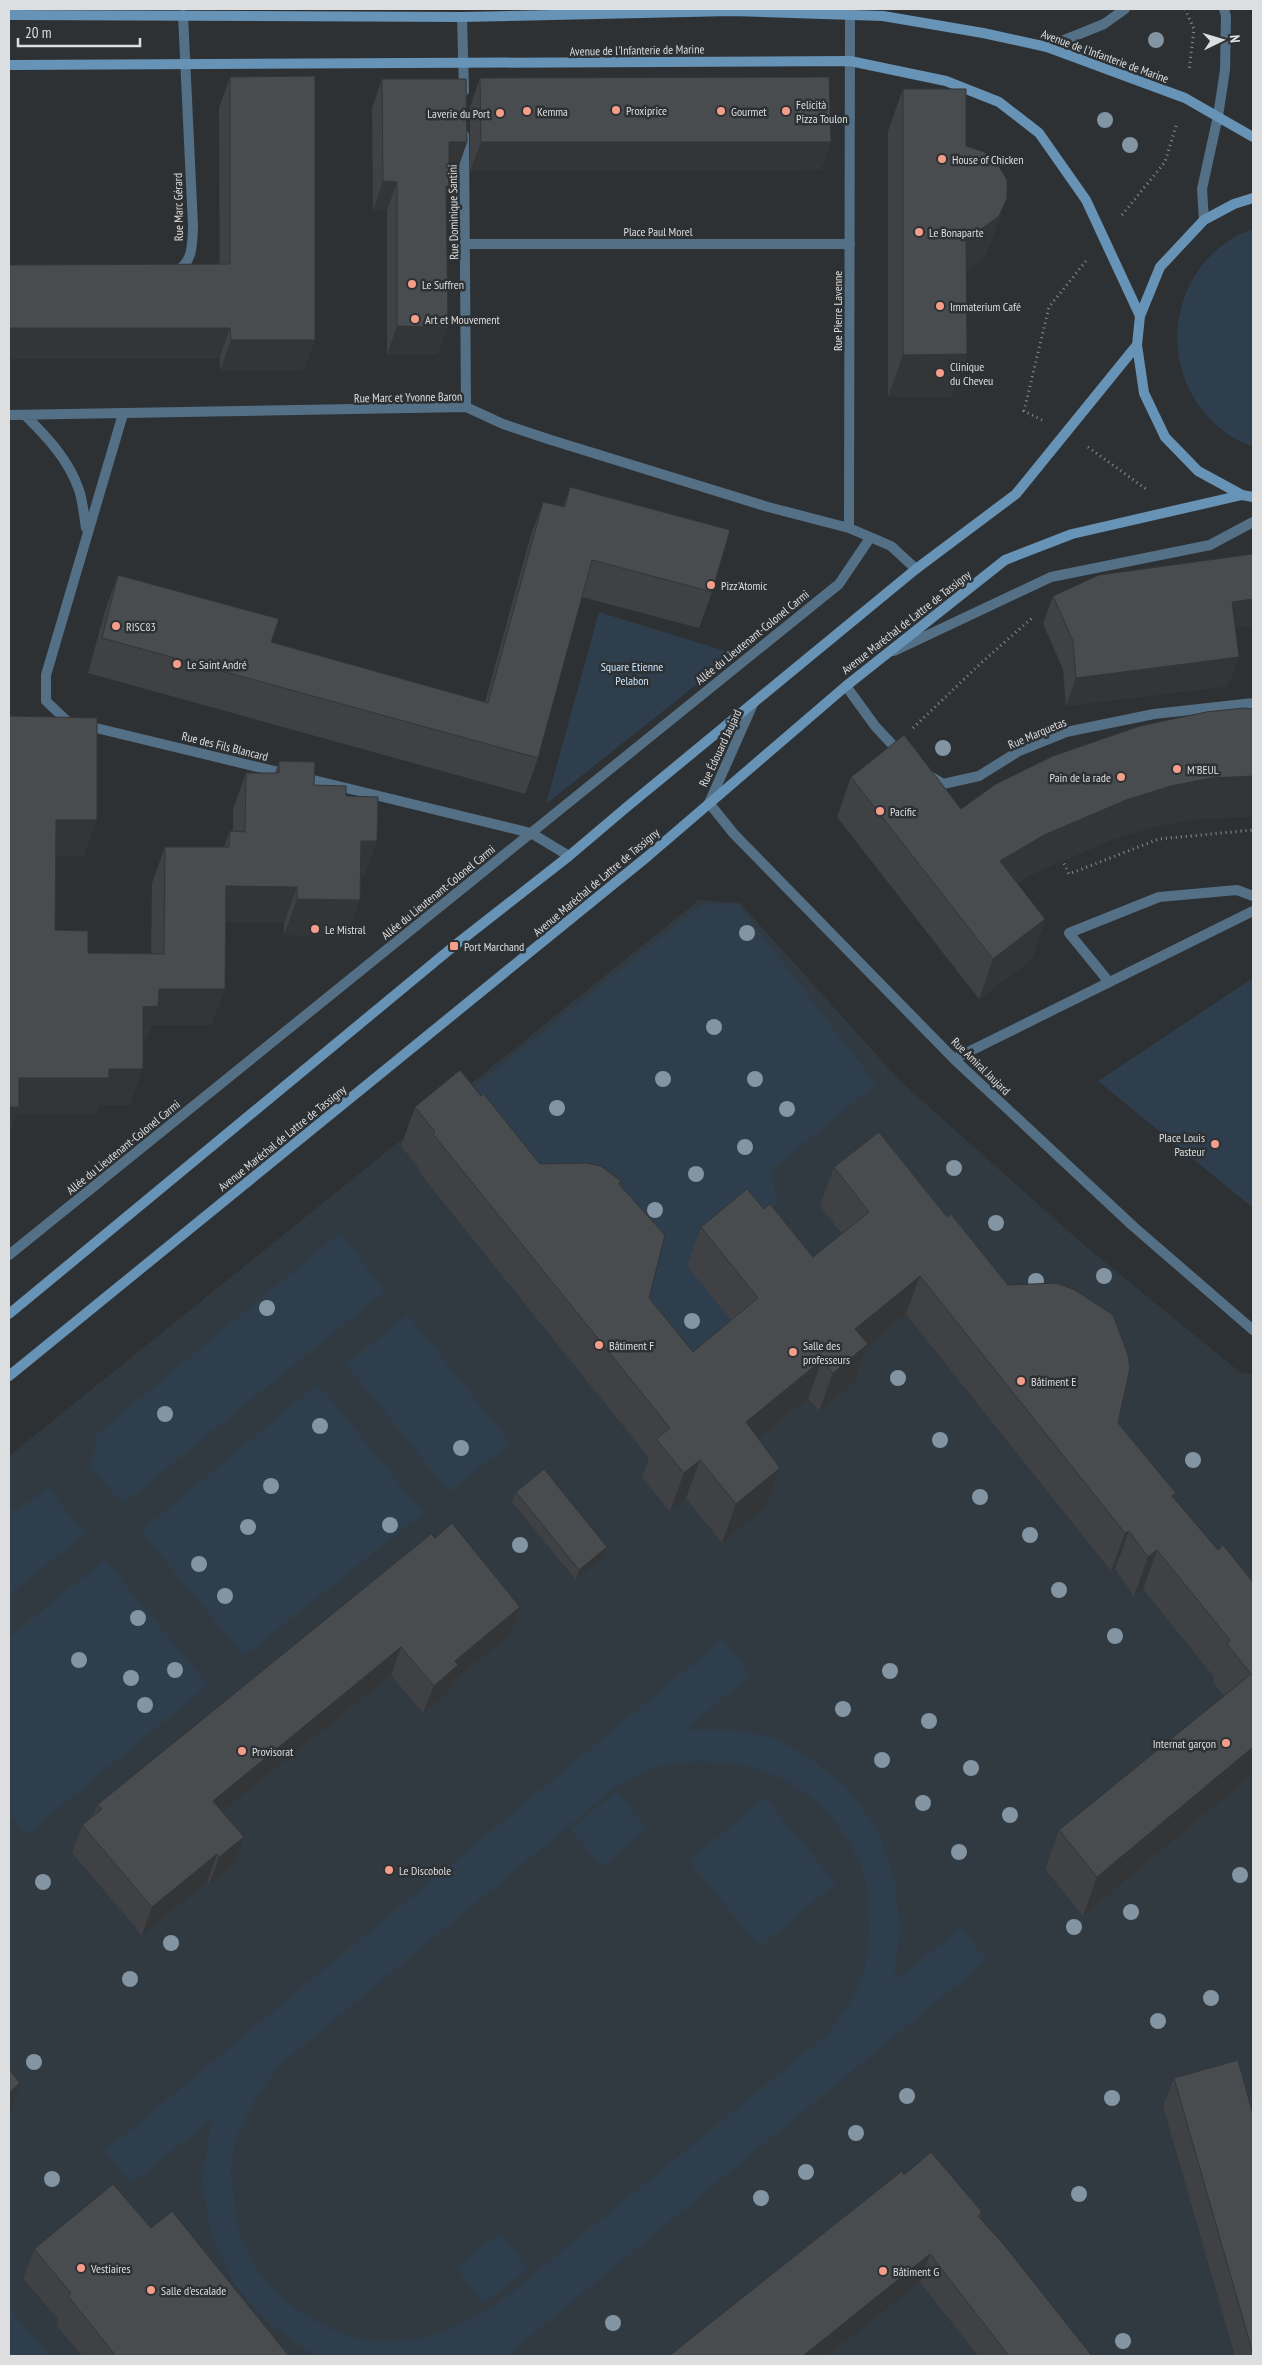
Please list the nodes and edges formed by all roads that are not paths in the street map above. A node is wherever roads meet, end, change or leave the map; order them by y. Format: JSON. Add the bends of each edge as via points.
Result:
{"nodes":[{"id":1,"x":1125,"y":9,"type":"edge"},
{"id":2,"x":1224,"y":9,"type":"edge"},
{"id":3,"x":850,"y":14,"type":"junction"},
{"id":4,"x":9,"y":15,"type":"edge"},
{"id":5,"x":183,"y":15,"type":"junction"},
{"id":6,"x":462,"y":17,"type":"junction"},
{"id":7,"x":1047,"y":47,"type":"junction"},
{"id":8,"x":850,"y":61,"type":"junction"},
{"id":9,"x":464,"y":64,"type":"junction"},
{"id":10,"x":9,"y":65,"type":"edge"},
{"id":11,"x":185,"y":65,"type":"junction"},
{"id":12,"x":464,"y":102,"type":"edge"},
{"id":13,"x":1218,"y":116,"type":"junction"},
{"id":14,"x":464,"y":121,"type":"edge"},
{"id":15,"x":1253,"y":137,"type":"edge"},
{"id":16,"x":1253,"y":198,"type":"edge"},
{"id":17,"x":1204,"y":220,"type":"junction"},
{"id":18,"x":466,"y":244,"type":"junction"},
{"id":19,"x":850,"y":244,"type":"junction"},
{"id":20,"x":166,"y":277,"type":"edge"},
{"id":21,"x":1140,"y":316,"type":"junction"},
{"id":22,"x":1137,"y":345,"type":"junction"},
{"id":23,"x":466,"y":407,"type":"junction"},
{"id":24,"x":123,"y":414,"type":"junction"},
{"id":25,"x":9,"y":415,"type":"edge"},
{"id":26,"x":25,"y":415,"type":"junction"},
{"id":27,"x":1242,"y":495,"type":"junction"},
{"id":28,"x":1253,"y":497,"type":"edge"},
{"id":29,"x":1253,"y":522,"type":"edge"},
{"id":30,"x":849,"y":528,"type":"junction"},
{"id":31,"x":87,"y":532,"type":"junction"},
{"id":32,"x":870,"y":538,"type":"junction"},
{"id":33,"x":916,"y":569,"type":"junction"},
{"id":34,"x":882,"y":656,"type":"junction"},
{"id":35,"x":846,"y":686,"type":"junction"},
{"id":36,"x":1253,"y":703,"type":"edge"},
{"id":37,"x":753,"y":704,"type":"junction"},
{"id":38,"x":911,"y":763,"type":"edge"},
{"id":39,"x":923,"y":772,"type":"edge"},
{"id":40,"x":708,"y":802,"type":"junction"},
{"id":41,"x":531,"y":833,"type":"junction"},
{"id":42,"x":569,"y":856,"type":"junction"},
{"id":43,"x":1253,"y":896,"type":"edge"},
{"id":44,"x":1253,"y":911,"type":"edge"},
{"id":45,"x":1109,"y":982,"type":"junction"},
{"id":46,"x":954,"y":1059,"type":"junction"},
{"id":47,"x":9,"y":1255,"type":"edge"},
{"id":48,"x":9,"y":1314,"type":"edge"},
{"id":49,"x":1253,"y":1330,"type":"edge"},
{"id":50,"x":9,"y":1376,"type":"edge"}],
"edges":[{"from":1,"to":7,"type":"street","via":[[1104,24]]},
{"from":2,"to":13,"type":"street","via":[[1225,70]]},
{"from":3,"to":6,"type":"main road","name":"Avenue de l'Infanterie de Marine","via":[[732,12]]},
{"from":3,"to":7,"type":"main road","name":"Avenue de l'Infanterie de Marine","via":[[934,24]]},
{"from":3,"to":8,"type":"street","name":"Rue Pierre Lavenne"},
{"from":4,"to":5,"type":"main road","name":"Avenue de l'Infanterie de Marine"},
{"from":5,"to":6,"type":"main road","name":"Avenue de l'Infanterie de Marine"},
{"from":5,"to":11,"type":"street"},
{"from":6,"to":9,"type":"street"},
{"from":7,"to":13,"type":"main road","name":"Avenue de l'Infanterie de Marine","via":[[1185,98]]},
{"from":8,"to":9,"type":"main road","name":"Avenue de l'Infanterie de Marine"},
{"from":8,"to":19,"type":"street","name":"Rue Pierre Lavenne"},
{"from":8,"to":21,"type":"main road","name":"Avenue de l'Infanterie de Marine","via":[[946,81],[999,102],[1039,133],[1086,200]]},
{"from":9,"to":11,"type":"main road","name":"Avenue de l'Infanterie de Marine"},
{"from":9,"to":12,"type":"street"},
{"from":10,"to":11,"type":"main road","name":"Avenue de l'Infanterie de Marine"},
{"from":11,"to":20,"type":"street","name":"Rue Marc Gérard","via":[[192,255],[182,268]]},
{"from":13,"to":15,"type":"main road","name":"Avenue de l'Infanterie de Marine"},
{"from":13,"to":17,"type":"street","via":[[1202,189]]},
{"from":14,"to":18,"type":"street","name":"Rue Dominique Santini"},
{"from":16,"to":17,"type":"main road"},
{"from":17,"to":21,"type":"main road","via":[[1160,267]]},
{"from":18,"to":19,"type":"street","name":"Place Paul Morel"},
{"from":18,"to":23,"type":"street","name":"Rue Dominique Santini"},
{"from":19,"to":30,"type":"street","name":"Rue Pierre Lavenne"},
{"from":21,"to":22,"type":"main road"},
{"from":22,"to":27,"type":"main road","via":[[1144,393],[1165,437],[1198,471]]},
{"from":22,"to":33,"type":"main road","via":[[1016,494]]},
{"from":23,"to":24,"type":"street","name":"Rue Marc et Yvonne Baron"},
{"from":23,"to":30,"type":"street","name":"Rue Marc et Yvonne Baron","via":[[503,424],[560,443],[768,507]]},
{"from":24,"to":26,"type":"street","name":"Rue Marc et Yvonne Baron"},
{"from":24,"to":31,"type":"street","name":"Rue des Fils Blancard"},
{"from":25,"to":26,"type":"street","name":"Rue Marc et Yvonne Baron"},
{"from":26,"to":31,"type":"street","name":"Rue des Fils Blancard","via":[[71,470],[80,492]]},
{"from":27,"to":28,"type":"main road"},
{"from":27,"to":34,"type":"main road","name":"Avenue Maréchal de Lattre de Tassigny","via":[[1072,534],[1005,560]]},
{"from":29,"to":34,"type":"street","via":[[1210,545],[1052,577]]},
{"from":30,"to":32,"type":"street"},
{"from":31,"to":41,"type":"street","name":"Rue des Fils Blancard","via":[[46,675],[46,701],[66,721]]},
{"from":32,"to":33,"type":"street","via":[[891,546]]},
{"from":32,"to":41,"type":"street","name":"Allée du Lieutenant-Colonel Carmi","via":[[839,584]]},
{"from":33,"to":37,"type":"main road"},
{"from":34,"to":35,"type":"main road","name":"Avenue Maréchal de Lattre de Tassigny"},
{"from":35,"to":38,"type":"street","via":[[875,726]]},
{"from":35,"to":40,"type":"main road","name":"Avenue Maréchal de Lattre de Tassigny"},
{"from":36,"to":39,"type":"street","name":"Rue Marquetas","via":[[1154,714],[1066,732],[1019,751],[979,776],[943,784]]},
{"from":37,"to":40,"type":"street","name":"Rue Édouard Jaujard"},
{"from":37,"to":42,"type":"main road"},
{"from":40,"to":46,"type":"street","name":"Rue Amiral Jaujard","via":[[739,839]]},
{"from":40,"to":50,"type":"main road","name":"Avenue Maréchal de Lattre de Tassigny","via":[[602,894]]},
{"from":41,"to":42,"type":"street","name":"Rue des Fils Blancard"},
{"from":41,"to":47,"type":"street","name":"Allée du Lieutenant-Colonel Carmi"},
{"from":42,"to":48,"type":"main road","via":[[454,946]]},
{"from":43,"to":45,"type":"street","via":[[1237,890],[1159,897],[1069,933]]},
{"from":44,"to":45,"type":"street"},
{"from":45,"to":46,"type":"street"},
{"from":46,"to":49,"type":"street","name":"Rue Amiral Jaujard","via":[[1134,1227]]}]}
